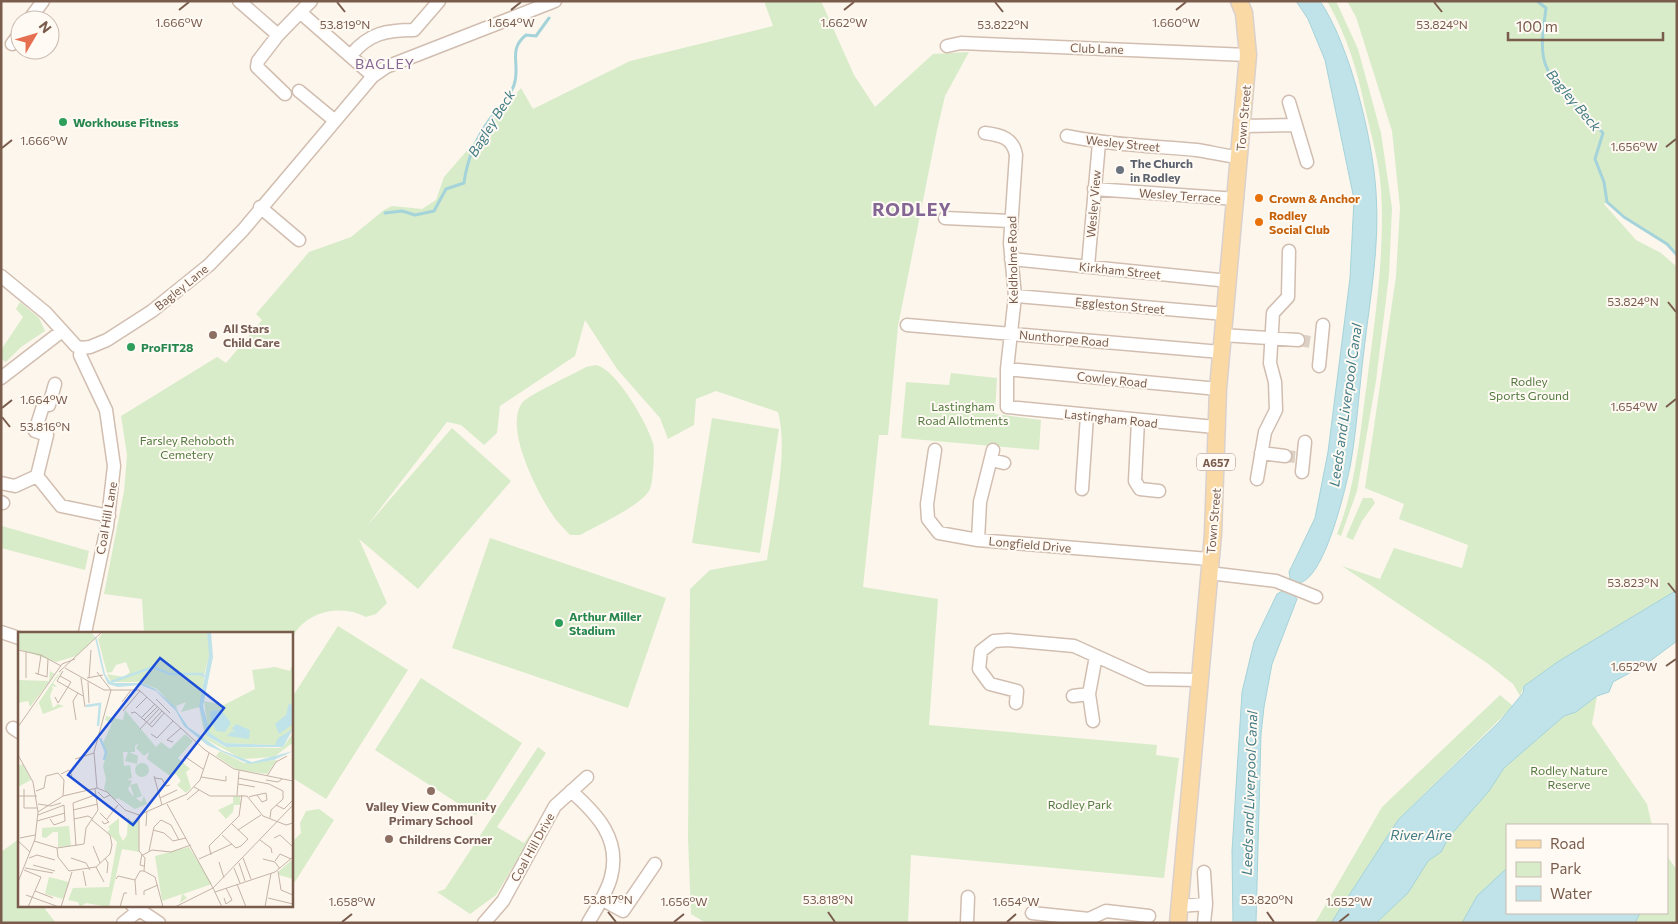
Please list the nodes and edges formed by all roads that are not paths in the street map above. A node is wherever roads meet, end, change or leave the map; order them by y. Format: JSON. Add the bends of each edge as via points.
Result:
{"nodes":[{"id":1,"x":240,"y":1,"type":"edge"},
{"id":2,"x":311,"y":1,"type":"edge"},
{"id":3,"x":439,"y":1,"type":"edge"},
{"id":4,"x":554,"y":1,"type":"edge"},
{"id":5,"x":1239,"y":1,"type":"edge"},
{"id":6,"x":301,"y":13,"type":"junction"},
{"id":7,"x":278,"y":35,"type":"junction"},
{"id":8,"x":947,"y":46,"type":"dead end"},
{"id":9,"x":350,"y":54,"type":"junction"},
{"id":10,"x":1248,"y":55,"type":"junction"},
{"id":11,"x":373,"y":76,"type":"junction"},
{"id":12,"x":299,"y":91,"type":"dead end"},
{"id":13,"x":285,"y":94,"type":"dead end"},
{"id":14,"x":1288,"y":102,"type":"dead end"},
{"id":15,"x":334,"y":120,"type":"junction"},
{"id":16,"x":1295,"y":125,"type":"junction"},
{"id":17,"x":1242,"y":126,"type":"junction"},
{"id":18,"x":985,"y":133,"type":"dead end"},
{"id":19,"x":1067,"y":136,"type":"dead end"},
{"id":20,"x":1099,"y":142,"type":"junction"},
{"id":21,"x":1239,"y":157,"type":"junction"},
{"id":22,"x":1307,"y":162,"type":"dead end"},
{"id":23,"x":1094,"y":189,"type":"junction"},
{"id":24,"x":1237,"y":199,"type":"junction"},
{"id":25,"x":260,"y":207,"type":"junction"},
{"id":26,"x":945,"y":218,"type":"dead end"},
{"id":27,"x":1010,"y":221,"type":"junction"},
{"id":28,"x":299,"y":240,"type":"dead end"},
{"id":29,"x":1290,"y":251,"type":"dead end"},
{"id":30,"x":1012,"y":258,"type":"junction"},
{"id":31,"x":1088,"y":266,"type":"junction"},
{"id":32,"x":1,"y":276,"type":"edge"},
{"id":33,"x":1229,"y":281,"type":"junction"},
{"id":34,"x":1015,"y":296,"type":"junction"},
{"id":35,"x":1225,"y":314,"type":"junction"},
{"id":36,"x":907,"y":325,"type":"dead end"},
{"id":37,"x":1323,"y":325,"type":"dead end"},
{"id":38,"x":62,"y":331,"type":"junction"},
{"id":39,"x":1011,"y":334,"type":"junction"},
{"id":40,"x":1222,"y":335,"type":"junction"},
{"id":41,"x":1272,"y":338,"type":"junction"},
{"id":42,"x":1298,"y":340,"type":"tunnel mouth"},
{"id":43,"x":81,"y":348,"type":"junction"},
{"id":44,"x":1221,"y":352,"type":"junction"},
{"id":45,"x":1319,"y":366,"type":"dead end"},
{"id":46,"x":1007,"y":369,"type":"junction"},
{"id":47,"x":2,"y":374,"type":"edge"},
{"id":48,"x":55,"y":384,"type":"dead end"},
{"id":49,"x":1218,"y":389,"type":"junction"},
{"id":50,"x":1007,"y":406,"type":"joint"},
{"id":51,"x":1087,"y":416,"type":"junction"},
{"id":52,"x":1138,"y":421,"type":"junction"},
{"id":53,"x":1215,"y":427,"type":"junction"},
{"id":54,"x":1305,"y":442,"type":"dead end"},
{"id":55,"x":1261,"y":453,"type":"junction"},
{"id":56,"x":1294,"y":457,"type":"junction"},
{"id":57,"x":937,"y":459,"type":"dead end"},
{"id":58,"x":1004,"y":463,"type":"dead end"},
{"id":59,"x":1302,"y":472,"type":"dead end"},
{"id":60,"x":37,"y":476,"type":"junction"},
{"id":61,"x":1257,"y":479,"type":"dead end"},
{"id":62,"x":1,"y":483,"type":"edge"},
{"id":63,"x":1082,"y":489,"type":"dead end"},
{"id":64,"x":1159,"y":491,"type":"dead end"},
{"id":65,"x":108,"y":516,"type":"junction"},
{"id":66,"x":978,"y":540,"type":"junction"},
{"id":67,"x":1209,"y":566,"type":"junction"},
{"id":68,"x":1316,"y":597,"type":"dead end"},
{"id":69,"x":1,"y":632,"type":"edge"},
{"id":70,"x":85,"y":632,"type":"edge"},
{"id":71,"x":18,"y":638,"type":"edge"},
{"id":72,"x":1096,"y":656,"type":"junction"},
{"id":73,"x":1199,"y":680,"type":"junction"},
{"id":74,"x":1089,"y":694,"type":"junction"},
{"id":75,"x":1073,"y":696,"type":"dead end"},
{"id":76,"x":1016,"y":703,"type":"dead end"},
{"id":77,"x":1093,"y":721,"type":"dead end"},
{"id":78,"x":587,"y":777,"type":"dead end"},
{"id":79,"x":571,"y":791,"type":"junction"},
{"id":80,"x":655,"y":864,"type":"dead end"},
{"id":81,"x":1204,"y":872,"type":"dead end"},
{"id":82,"x":968,"y":897,"type":"dead end"},
{"id":83,"x":601,"y":899,"type":"junction"},
{"id":84,"x":1206,"y":904,"type":"junction"},
{"id":85,"x":1179,"y":906,"type":"junction"},
{"id":86,"x":135,"y":908,"type":"edge"},
{"id":87,"x":1032,"y":913,"type":"dead end"},
{"id":88,"x":1149,"y":916,"type":"dead end"},
{"id":89,"x":1089,"y":921,"type":"edge"},
{"id":90,"x":123,"y":923,"type":"edge"},
{"id":91,"x":159,"y":923,"type":"edge"},
{"id":92,"x":484,"y":923,"type":"edge"},
{"id":93,"x":588,"y":923,"type":"edge"},
{"id":94,"x":968,"y":923,"type":"edge"},
{"id":95,"x":1178,"y":923,"type":"edge"},
{"id":96,"x":1204,"y":923,"type":"edge"}],
"edges":[{"from":1,"to":7,"type":"street"},
{"from":2,"to":6,"type":"street"},
{"from":3,"to":9,"type":"street","via":[[414,30],[373,35]]},
{"from":4,"to":11,"type":"street","name":"Bagley Lane","via":[[386,67]]},
{"from":5,"to":10,"type":"main road","name":"Town Street","number":"A657","via":[[1244,13]]},
{"from":6,"to":7,"type":"street"},
{"from":6,"to":9,"type":"street"},
{"from":7,"to":13,"type":"street","via":[[257,67]]},
{"from":8,"to":10,"type":"street","name":"Club Lane","via":[[961,43]]},
{"from":9,"to":11,"type":"street"},
{"from":10,"to":17,"type":"main road","name":"Town Street","number":"A657"},
{"from":11,"to":15,"type":"street","name":"Bagley Lane"},
{"from":12,"to":15,"type":"street"},
{"from":14,"to":16,"type":"street"},
{"from":15,"to":25,"type":"street","name":"Bagley Lane"},
{"from":16,"to":17,"type":"street"},
{"from":16,"to":22,"type":"street"},
{"from":17,"to":21,"type":"main road","name":"Town Street","number":"A657"},
{"from":18,"to":27,"type":"street","name":"Keldholme Road","via":[[1006,137],[1015,148]]},
{"from":19,"to":20,"type":"street","name":"Wesley Street"},
{"from":20,"to":21,"type":"street","name":"Wesley Street","via":[[1200,150]]},
{"from":20,"to":23,"type":"street","name":"Wesley View"},
{"from":21,"to":24,"type":"main road","name":"Town Street","number":"A657"},
{"from":23,"to":24,"type":"street","name":"Wesley Terrace"},
{"from":23,"to":31,"type":"street","name":"Wesley View"},
{"from":24,"to":33,"type":"main road","name":"Town Street","number":"A657"},
{"from":25,"to":28,"type":"street"},
{"from":25,"to":43,"type":"street","name":"Bagley Lane","via":[[243,230],[179,291],[107,340]]},
{"from":26,"to":27,"type":"street"},
{"from":27,"to":30,"type":"street","name":"Keldholme Road"},
{"from":29,"to":41,"type":"street","via":[[1288,297],[1273,313]]},
{"from":30,"to":31,"type":"street","name":"Kirkham Street"},
{"from":30,"to":34,"type":"street","name":"Keldholme Road"},
{"from":31,"to":33,"type":"street","name":"Kirkham Street"},
{"from":32,"to":38,"type":"street","via":[[46,313]]},
{"from":33,"to":35,"type":"main road","name":"Town Street","number":"A657"},
{"from":34,"to":35,"type":"street","name":"Eggleston Street"},
{"from":34,"to":39,"type":"street","name":"Keldholme Road"},
{"from":35,"to":40,"type":"main road","name":"Town Street","number":"A657"},
{"from":36,"to":39,"type":"street","name":"Nunthorpe Road"},
{"from":37,"to":45,"type":"street","via":[[1316,342]]},
{"from":38,"to":43,"type":"street"},
{"from":38,"to":47,"type":"street"},
{"from":39,"to":44,"type":"street","name":"Nunthorpe Road"},
{"from":39,"to":46,"type":"street","name":"Keldholme Road"},
{"from":40,"to":41,"type":"street"},
{"from":40,"to":44,"type":"main road","name":"Town Street","number":"A657"},
{"from":41,"to":42,"type":"street"},
{"from":41,"to":55,"type":"street","via":[[1270,363],[1275,382],[1276,410],[1265,432]]},
{"from":43,"to":65,"type":"street","name":"Coal Hill Lane","via":[[80,355],[106,410],[111,432],[114,466]]},
{"from":44,"to":49,"type":"main road","name":"Town Street","number":"A657"},
{"from":46,"to":49,"type":"street","name":"Cowley Road"},
{"from":46,"to":50,"type":"street","name":"Keldholme Road"},
{"from":48,"to":60,"type":"street","via":[[49,405],[44,403],[35,431],[48,435]]},
{"from":49,"to":53,"type":"main road","name":"Town Street","number":"A657"},
{"from":50,"to":51,"type":"street","name":"Lastingham Road"},
{"from":51,"to":52,"type":"street","name":"Lastingham Road"},
{"from":51,"to":63,"type":"street"},
{"from":52,"to":53,"type":"street","name":"Lastingham Road"},
{"from":52,"to":64,"type":"street","via":[[1135,481],[1140,489]]},
{"from":53,"to":67,"type":"main road","name":"Town Street","number":"A657","via":[[1216,482]]},
{"from":54,"to":56,"type":"street"},
{"from":55,"to":56,"type":"street"},
{"from":55,"to":61,"type":"street"},
{"from":56,"to":59,"type":"street"},
{"from":57,"to":66,"type":"street","name":"Longfield Drive","via":[[927,504],[928,519],[939,533]]},
{"from":58,"to":66,"type":"street","via":[[992,455],[980,502]]},
{"from":60,"to":62,"type":"street","via":[[15,486]]},
{"from":60,"to":65,"type":"street","via":[[61,506]]},
{"from":65,"to":70,"type":"street","name":"Coal Hill Lane"},
{"from":66,"to":67,"type":"street","name":"Longfield Drive"},
{"from":67,"to":68,"type":"street","name":"Longfield Drive","via":[[1276,581]]},
{"from":67,"to":73,"type":"main road","name":"Town Street","number":"A657"},
{"from":69,"to":71,"type":"street"},
{"from":72,"to":73,"type":"street","via":[[1148,679]]},
{"from":72,"to":74,"type":"street"},
{"from":72,"to":76,"type":"street","via":[[1074,646],[994,641],[981,651],[979,669],[990,684],[1017,691]]},
{"from":73,"to":85,"type":"main road","name":"Town Street","number":"A657"},
{"from":74,"to":75,"type":"street"},
{"from":74,"to":77,"type":"street"},
{"from":78,"to":79,"type":"street","name":"Coal Hill Drive"},
{"from":79,"to":83,"type":"street","via":[[596,813],[607,831],[613,864],[611,878]]},
{"from":79,"to":92,"type":"street","name":"Coal Hill Drive","via":[[555,806],[503,901]]},
{"from":80,"to":83,"type":"street","via":[[623,911]]},
{"from":81,"to":84,"type":"street"},
{"from":82,"to":94,"type":"street"},
{"from":83,"to":93,"type":"street"},
{"from":84,"to":85,"type":"street"},
{"from":84,"to":96,"type":"street"},
{"from":85,"to":95,"type":"main road","name":"Town Street","number":"A657"},
{"from":86,"to":90,"type":"street"},
{"from":86,"to":91,"type":"street"},
{"from":87,"to":89,"type":"street"},
{"from":88,"to":89,"type":"street","via":[[1106,911]]}]}
